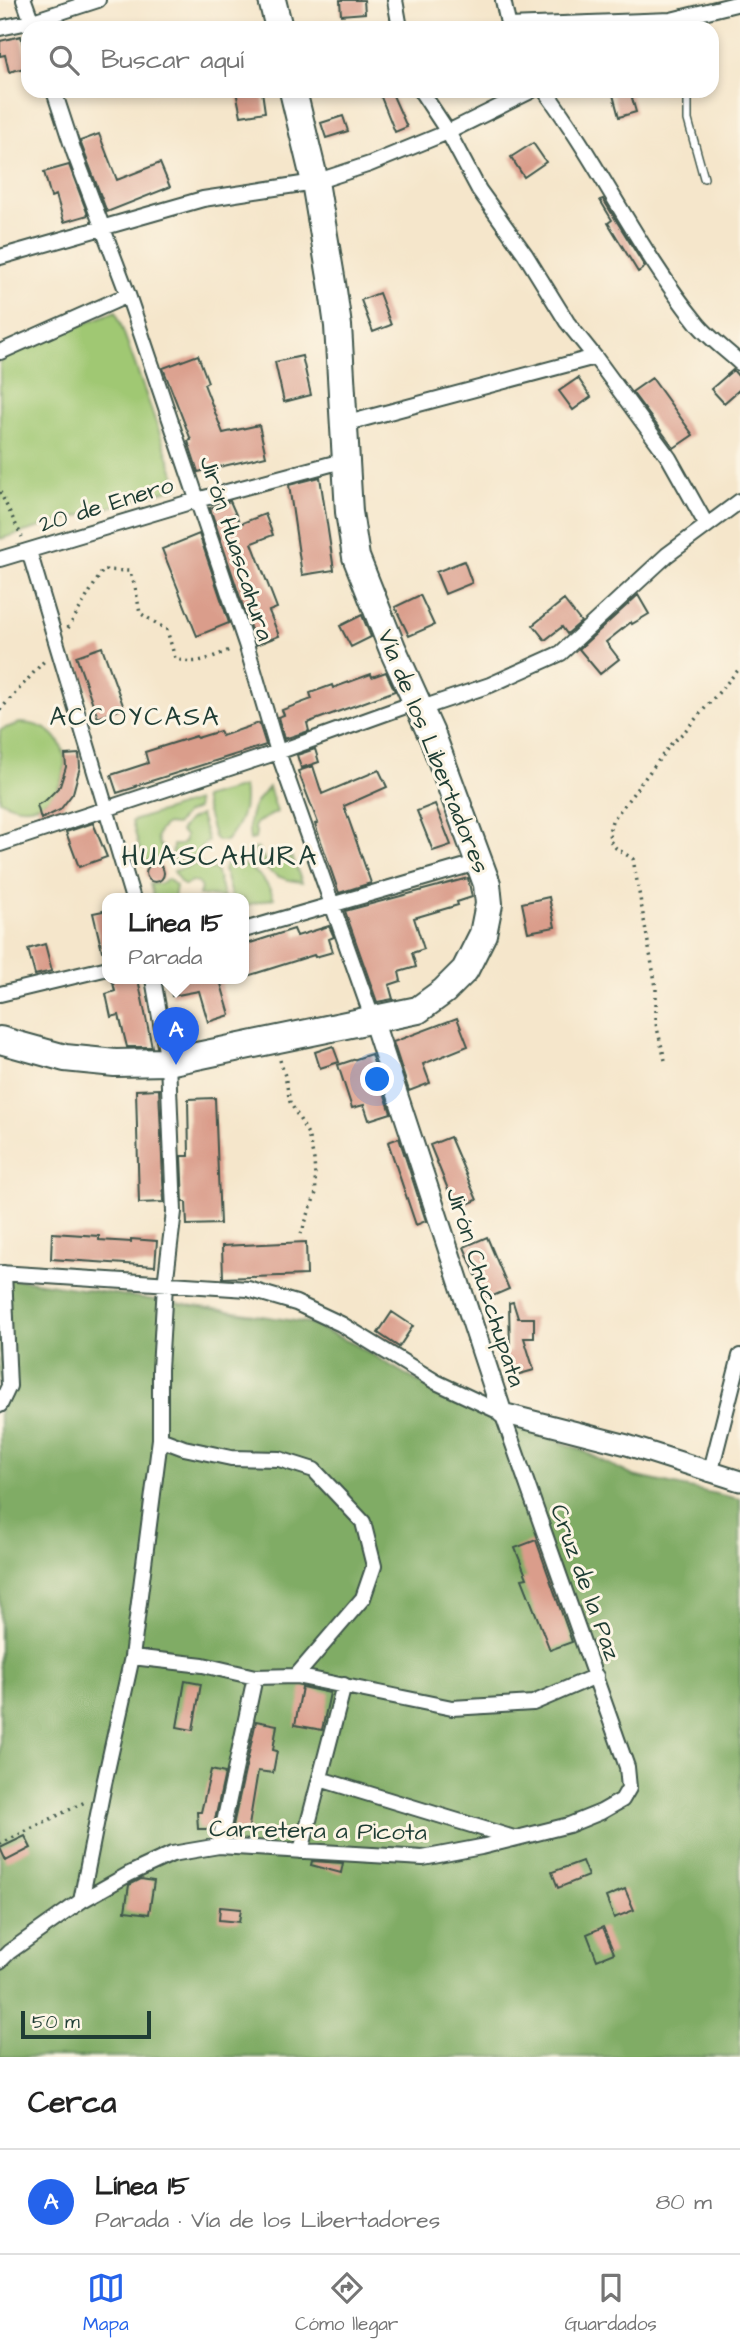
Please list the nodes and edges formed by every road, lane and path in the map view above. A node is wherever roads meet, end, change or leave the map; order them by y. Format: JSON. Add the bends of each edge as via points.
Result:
{"nodes":[{"id":1,"x":24,"y":0,"type":"edge"},
{"id":2,"x":99,"y":0,"type":"edge"},
{"id":3,"x":272,"y":0,"type":"edge"},
{"id":4,"x":396,"y":0,"type":"edge"},
{"id":5,"x":503,"y":0,"type":"edge"},
{"id":6,"x":740,"y":3,"type":"edge"},
{"id":7,"x":32,"y":21,"type":"edge"},
{"id":8,"x":44,"y":21,"type":"edge"},
{"id":9,"x":277,"y":21,"type":"edge"},
{"id":10,"x":399,"y":21,"type":"edge"},
{"id":11,"x":508,"y":21,"type":"edge"},
{"id":12,"x":682,"y":21,"type":"edge"},
{"id":13,"x":21,"y":26,"type":"edge"},
{"id":14,"x":0,"y":28,"type":"edge"},
{"id":15,"x":56,"y":98,"type":"edge"},
{"id":16,"x":295,"y":98,"type":"edge"},
{"id":17,"x":426,"y":98,"type":"edge"},
{"id":18,"x":517,"y":98,"type":"edge"},
{"id":19,"x":550,"y":98,"type":"edge"},
{"id":20,"x":688,"y":98,"type":"edge"},
{"id":21,"x":448,"y":132,"type":"junction"},
{"id":22,"x":704,"y":178,"type":"dead end"},
{"id":23,"x":315,"y":181,"type":"junction"},
{"id":24,"x":104,"y":228,"type":"junction"},
{"id":25,"x":0,"y":257,"type":"edge"},
{"id":26,"x":128,"y":295,"type":"junction"},
{"id":27,"x":0,"y":352,"type":"edge"},
{"id":28,"x":595,"y":357,"type":"junction"},
{"id":29,"x":740,"y":363,"type":"edge"},
{"id":30,"x":344,"y":424,"type":"junction"},
{"id":31,"x":346,"y":460,"type":"junction"},
{"id":32,"x":0,"y":492,"type":"edge"},
{"id":33,"x":197,"y":500,"type":"junction"},
{"id":34,"x":740,"y":501,"type":"edge"},
{"id":35,"x":706,"y":524,"type":"junction"},
{"id":36,"x":29,"y":551,"type":"junction"},
{"id":37,"x":0,"y":559,"type":"edge"},
{"id":38,"x":246,"y":644,"type":"junction"},
{"id":39,"x":56,"y":648,"type":"junction"},
{"id":40,"x":740,"y":668,"type":"edge"},
{"id":41,"x":418,"y":705,"type":"junction"},
{"id":42,"x":0,"y":710,"type":"edge"},
{"id":43,"x":278,"y":752,"type":"junction"},
{"id":44,"x":107,"y":810,"type":"junction"},
{"id":45,"x":0,"y":844,"type":"edge"},
{"id":46,"x":480,"y":862,"type":"junction"},
{"id":47,"x":130,"y":893,"type":"edge"},
{"id":48,"x":332,"y":905,"type":"junction"},
{"id":49,"x":249,"y":929,"type":"edge"},
{"id":50,"x":102,"y":970,"type":"edge"},
{"id":51,"x":154,"y":984,"type":"edge"},
{"id":52,"x":0,"y":995,"type":"edge"},
{"id":53,"x":373,"y":1020,"type":"junction"},
{"id":54,"x":0,"y":1040,"type":"edge"},
{"id":55,"x":273,"y":1041,"type":"junction"},
{"id":56,"x":665,"y":1059,"type":"dead end"},
{"id":57,"x":168,"y":1062,"type":"junction"},
{"id":58,"x":301,"y":1234,"type":"dead end"},
{"id":59,"x":2,"y":1273,"type":"edge"},
{"id":60,"x":165,"y":1285,"type":"junction"},
{"id":61,"x":740,"y":1356,"type":"edge"},
{"id":62,"x":0,"y":1405,"type":"edge"},
{"id":63,"x":502,"y":1413,"type":"junction"},
{"id":64,"x":160,"y":1439,"type":"junction"},
{"id":65,"x":710,"y":1474,"type":"junction"},
{"id":66,"x":740,"y":1482,"type":"edge"},
{"id":67,"x":132,"y":1657,"type":"junction"},
{"id":68,"x":296,"y":1676,"type":"junction"},
{"id":69,"x":596,"y":1676,"type":"junction"},
{"id":70,"x":255,"y":1677,"type":"junction"},
{"id":71,"x":344,"y":1685,"type":"junction"},
{"id":72,"x":627,"y":1767,"type":"joint"},
{"id":73,"x":320,"y":1779,"type":"junction"},
{"id":74,"x":102,"y":1793,"type":"junction"},
{"id":75,"x":515,"y":1839,"type":"junction"},
{"id":76,"x":0,"y":1844,"type":"edge"},
{"id":77,"x":219,"y":1846,"type":"junction"},
{"id":78,"x":301,"y":1851,"type":"junction"},
{"id":79,"x":81,"y":1901,"type":"junction"},
{"id":80,"x":0,"y":1961,"type":"edge"}],
"edges":[{"from":1,"to":7,"type":"street"},
{"from":2,"to":8,"type":"street"},
{"from":3,"to":9,"type":"highway"},
{"from":4,"to":10,"type":"street"},
{"from":5,"to":11,"type":"street"},
{"from":6,"to":12,"type":"street"},
{"from":13,"to":14,"type":"street"},
{"from":15,"to":24,"type":"street","name":"Jirón Huascahura"},
{"from":16,"to":23,"type":"highway","name":"Vía de los Libertadores"},
{"from":17,"to":21,"type":"street"},
{"from":18,"to":21,"type":"street"},
{"from":19,"to":29,"type":"street","via":[[672,290],[699,326]]},
{"from":20,"to":22,"type":"lane","via":[[688,120]]},
{"from":21,"to":23,"type":"street"},
{"from":21,"to":28,"type":"street","via":[[479,190]]},
{"from":23,"to":24,"type":"street","via":[[203,199]]},
{"from":23,"to":30,"type":"highway","name":"Vía de los Libertadores","via":[[338,326]]},
{"from":24,"to":25,"type":"street"},
{"from":24,"to":26,"type":"street","name":"Jirón Huascahura"},
{"from":26,"to":27,"type":"street"},
{"from":26,"to":33,"type":"street","name":"Jirón Huascahura"},
{"from":28,"to":30,"type":"street"},
{"from":28,"to":35,"type":"street","via":[[669,458]]},
{"from":30,"to":31,"type":"highway","name":"Vía de los Libertadores"},
{"from":31,"to":33,"type":"street","name":"20 de Enero"},
{"from":31,"to":41,"type":"highway","name":"Vía de los Libertadores","via":[[356,556]]},
{"from":32,"to":36,"type":"path"},
{"from":33,"to":36,"type":"street","name":"20 de Enero"},
{"from":33,"to":38,"type":"street","name":"Jirón Huascahura"},
{"from":34,"to":35,"type":"street"},
{"from":35,"to":41,"type":"street","via":[[561,653],[490,685]]},
{"from":36,"to":37,"type":"street","name":"20 de Enero"},
{"from":36,"to":39,"type":"street"},
{"from":38,"to":39,"type":"path","via":[[197,663],[175,658],[167,630],[139,613],[129,571],[103,570]]},
{"from":38,"to":43,"type":"street","name":"Jirón Huascahura"},
{"from":39,"to":42,"type":"path"},
{"from":39,"to":44,"type":"street"},
{"from":40,"to":56,"type":"path","via":[[671,744],[619,810],[609,832],[616,848],[633,859]]},
{"from":41,"to":43,"type":"street"},
{"from":41,"to":46,"type":"highway","name":"Vía de los Libertadores"},
{"from":43,"to":44,"type":"street"},
{"from":43,"to":48,"type":"street","name":"Jirón Huascahura"},
{"from":44,"to":45,"type":"street"},
{"from":44,"to":47,"type":"street"},
{"from":46,"to":48,"type":"street"},
{"from":46,"to":53,"type":"highway","name":"Vía de los Libertadores","via":[[489,904],[483,934],[465,970],[418,1010]]},
{"from":48,"to":49,"type":"street"},
{"from":48,"to":53,"type":"street","name":"Jirón Huascahura"},
{"from":50,"to":52,"type":"street"},
{"from":51,"to":57,"type":"street"},
{"from":53,"to":55,"type":"highway","name":"Vía de los Libertadores"},
{"from":53,"to":63,"type":"street","name":"Jirón Chucchupata"},
{"from":54,"to":57,"type":"highway","name":"Vía de los Libertadores","via":[[65,1058]]},
{"from":55,"to":57,"type":"highway","name":"Vía de los Libertadores"},
{"from":55,"to":58,"type":"path","via":[[290,1102],[308,1134],[314,1160],[316,1193]]},
{"from":57,"to":60,"type":"street","via":[[174,1212]]},
{"from":59,"to":60,"type":"street"},
{"from":59,"to":62,"type":"street","via":[[9,1386]]},
{"from":60,"to":63,"type":"street","via":[[248,1289],[296,1303],[341,1324],[436,1382]]},
{"from":60,"to":64,"type":"street"},
{"from":61,"to":65,"type":"street"},
{"from":63,"to":65,"type":"street","name":"Jirón Chucchupata","via":[[627,1445]]},
{"from":63,"to":69,"type":"street","name":"Cruz de la Paz"},
{"from":64,"to":67,"type":"street"},
{"from":64,"to":68,"type":"street","via":[[231,1458],[279,1459],[314,1470],[363,1522],[374,1566],[363,1598]]},
{"from":65,"to":66,"type":"street","name":"Jirón Chucchupata"},
{"from":67,"to":70,"type":"street"},
{"from":67,"to":74,"type":"street"},
{"from":68,"to":70,"type":"street"},
{"from":68,"to":71,"type":"street"},
{"from":69,"to":71,"type":"street","via":[[533,1703],[452,1708]]},
{"from":69,"to":72,"type":"street","name":"Cruz de la Paz"},
{"from":70,"to":77,"type":"street"},
{"from":71,"to":73,"type":"street"},
{"from":72,"to":75,"type":"street","name":"Carretera a Picota","via":[[629,1788],[622,1800],[569,1825]]},
{"from":73,"to":75,"type":"street"},
{"from":73,"to":78,"type":"street"},
{"from":74,"to":76,"type":"path"},
{"from":74,"to":79,"type":"street"},
{"from":75,"to":78,"type":"street","name":"Carretera a Picota","via":[[423,1858]]},
{"from":77,"to":78,"type":"street","name":"Carretera a Picota"},
{"from":77,"to":79,"type":"street","name":"Carretera a Picota","via":[[172,1854]]},
{"from":79,"to":80,"type":"street","name":"Carretera a Picota"}]}
